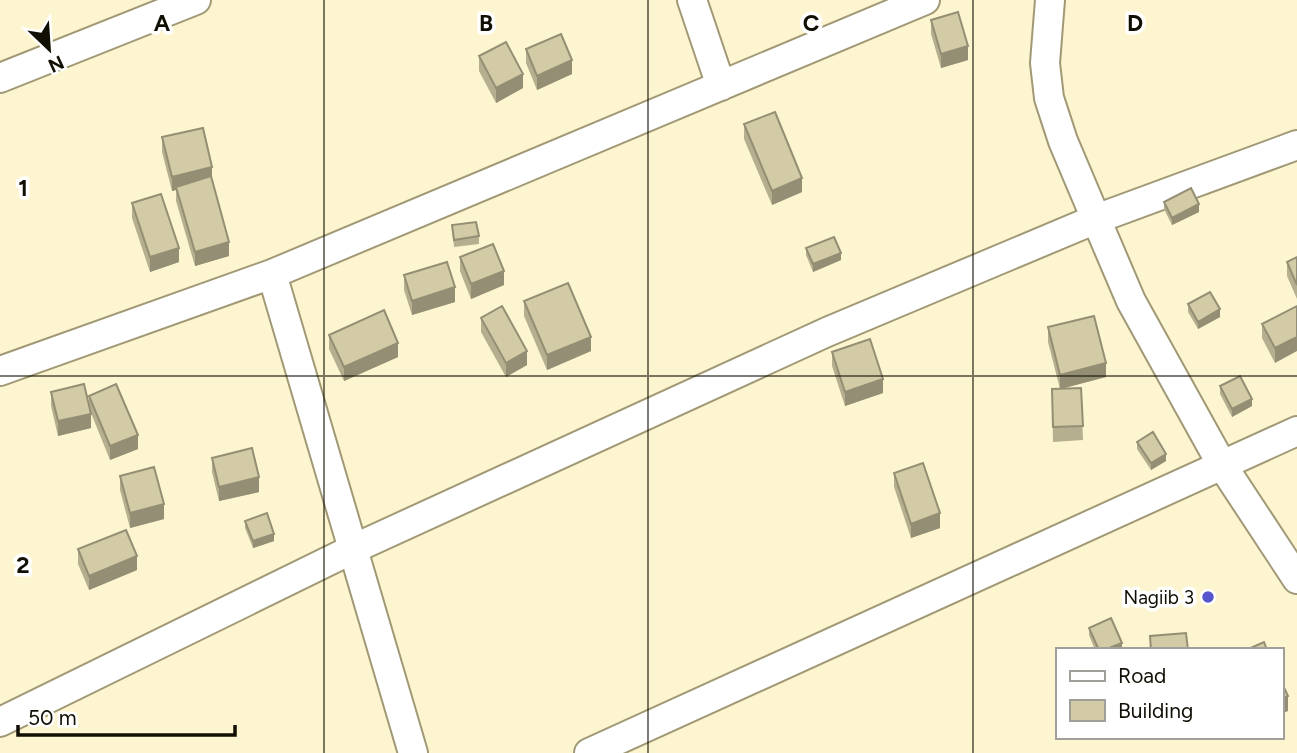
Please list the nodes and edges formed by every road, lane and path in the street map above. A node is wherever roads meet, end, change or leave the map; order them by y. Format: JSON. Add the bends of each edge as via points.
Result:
{"nodes":[{"id":1,"x":196,"y":0,"type":"edge"},
{"id":2,"x":692,"y":0,"type":"edge"},
{"id":3,"x":925,"y":0,"type":"edge"},
{"id":4,"x":1050,"y":0,"type":"edge"},
{"id":5,"x":0,"y":78,"type":"edge"},
{"id":6,"x":721,"y":86,"type":"junction"},
{"id":7,"x":1297,"y":145,"type":"edge"},
{"id":8,"x":1096,"y":219,"type":"junction"},
{"id":9,"x":272,"y":274,"type":"junction"},
{"id":10,"x":0,"y":371,"type":"edge"},
{"id":11,"x":1297,"y":431,"type":"edge"},
{"id":12,"x":1222,"y":465,"type":"junction"},
{"id":13,"x":353,"y":549,"type":"junction"},
{"id":14,"x":1292,"y":564,"type":"edge"},
{"id":15,"x":0,"y":722,"type":"edge"},
{"id":16,"x":413,"y":753,"type":"edge"},
{"id":17,"x":589,"y":753,"type":"edge"}],
"edges":[{"from":1,"to":5,"type":"street"},
{"from":2,"to":6,"type":"street"},
{"from":3,"to":6,"type":"street"},
{"from":4,"to":8,"type":"street","via":[[1045,63],[1049,98]]},
{"from":6,"to":9,"type":"street"},
{"from":7,"to":8,"type":"street"},
{"from":8,"to":12,"type":"street","via":[[1131,301]]},
{"from":8,"to":13,"type":"street","via":[[827,332]]},
{"from":9,"to":10,"type":"street"},
{"from":9,"to":13,"type":"street"},
{"from":11,"to":12,"type":"street"},
{"from":12,"to":14,"type":"street"},
{"from":12,"to":17,"type":"street"},
{"from":13,"to":15,"type":"street"},
{"from":13,"to":16,"type":"street"}]}
